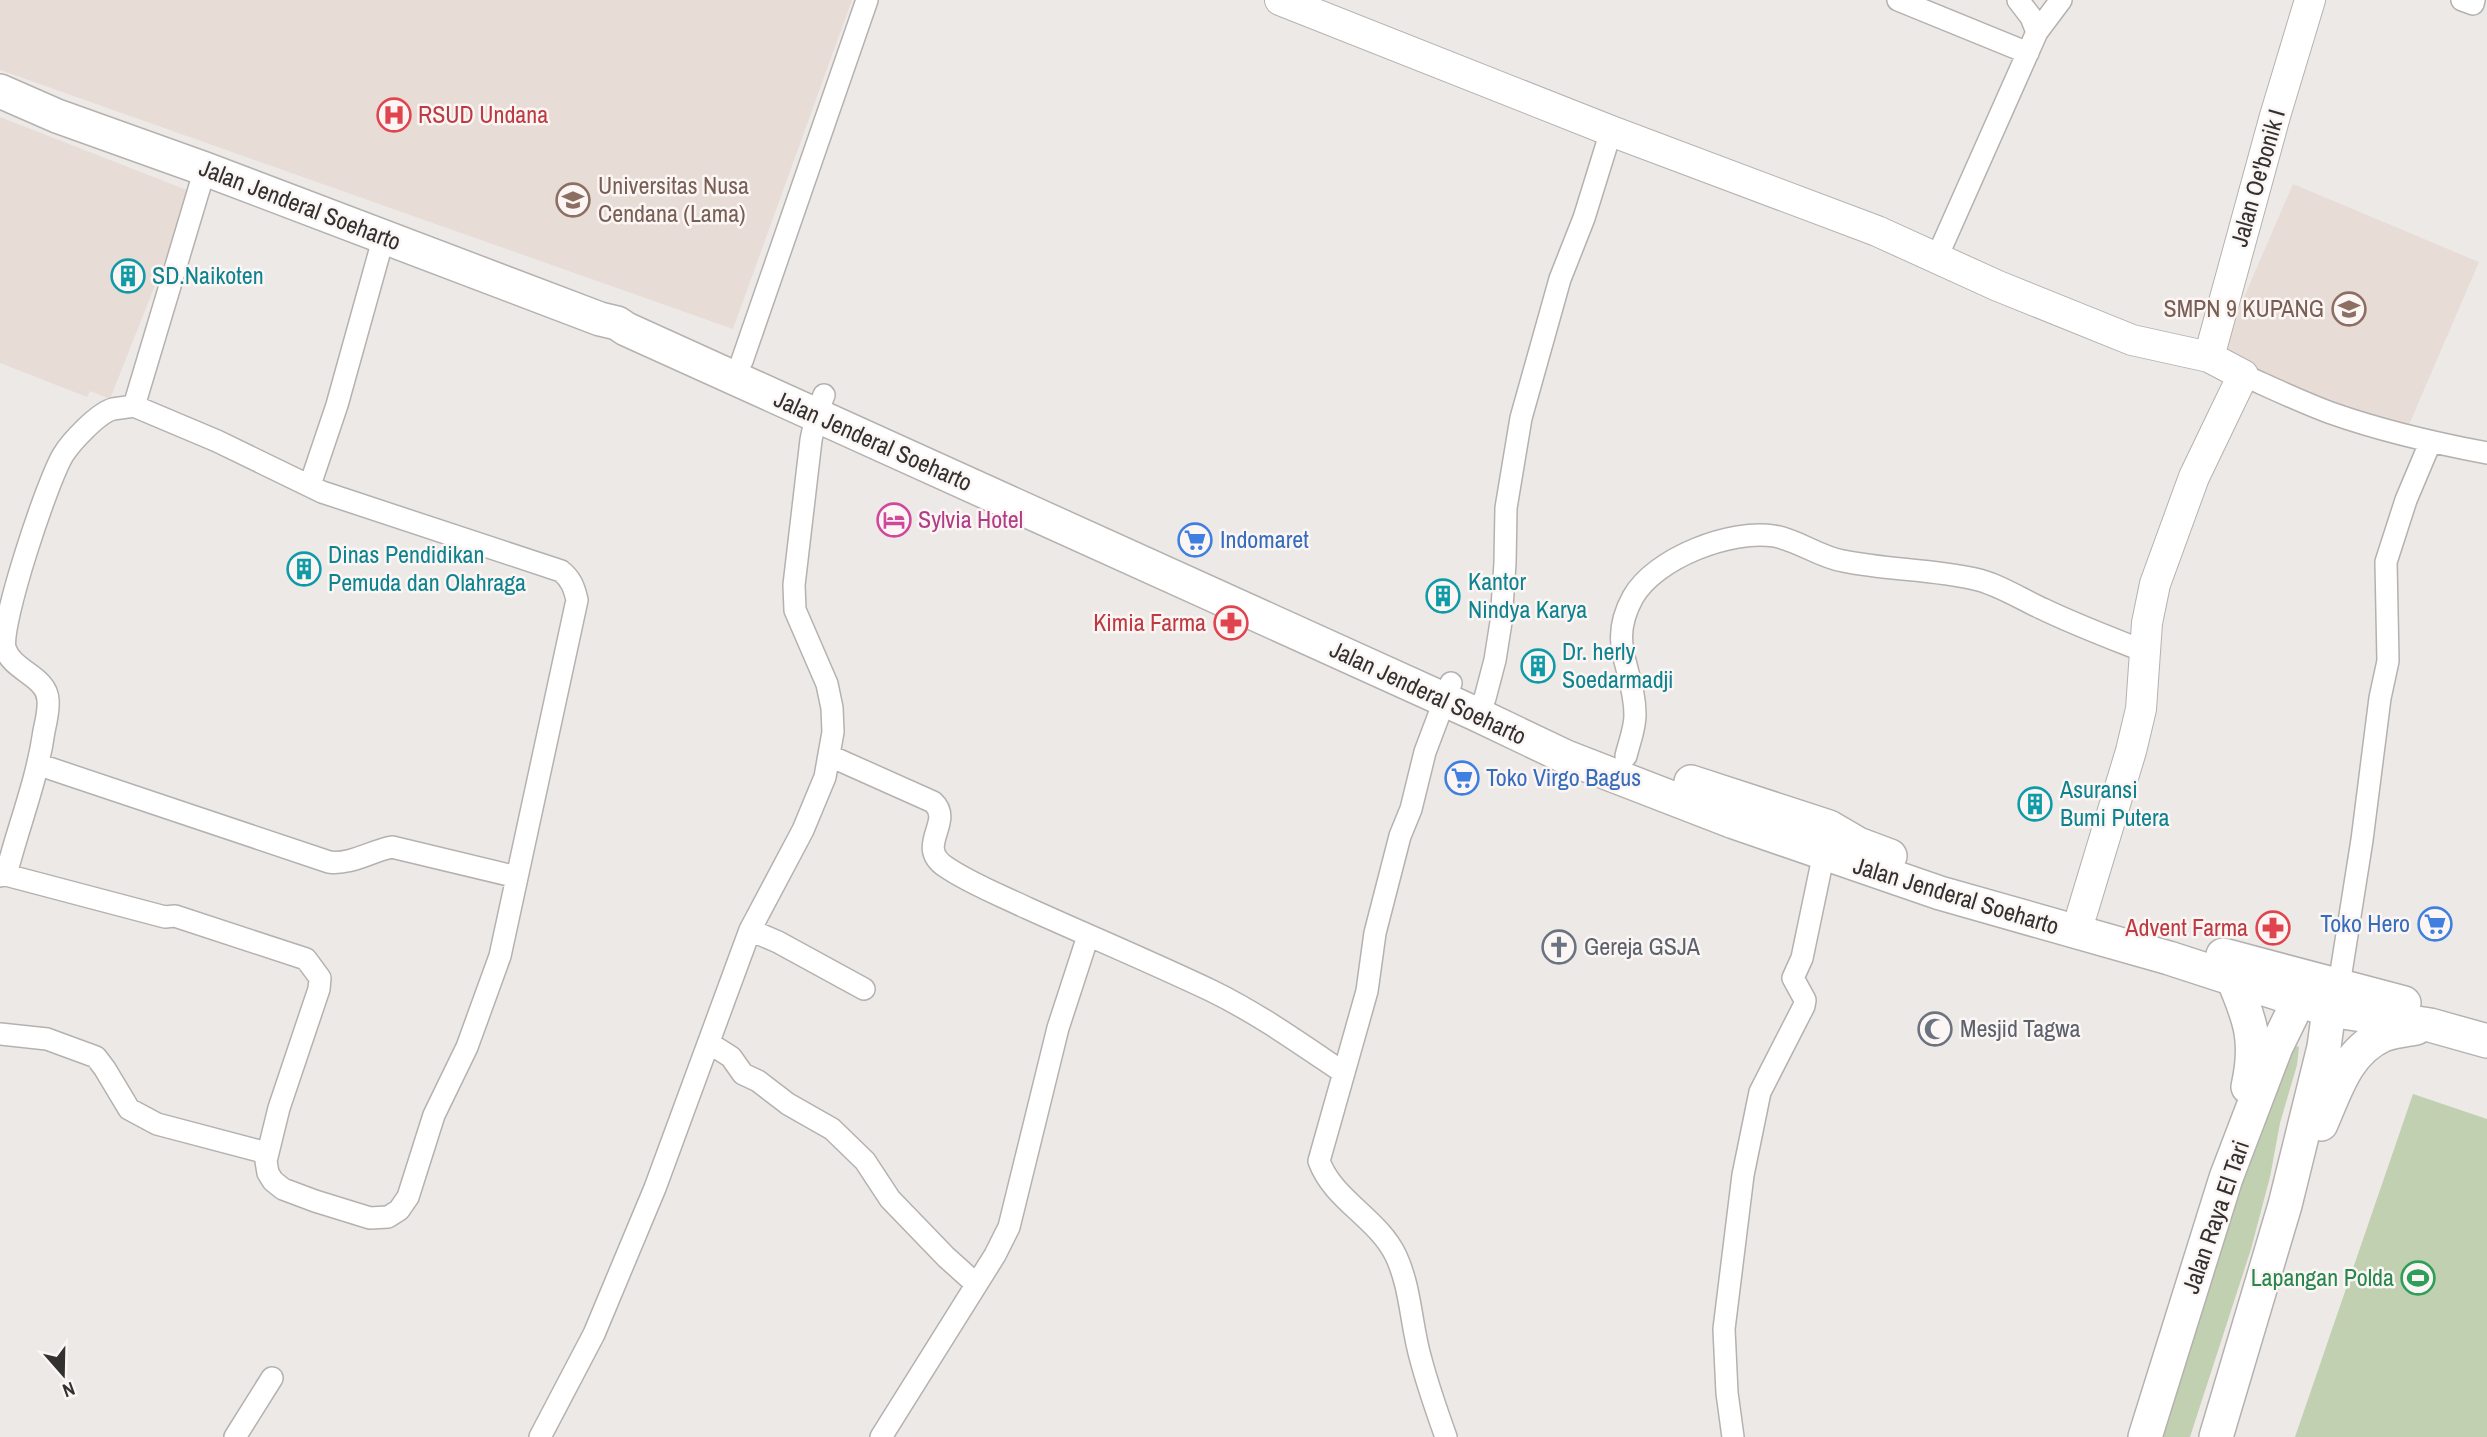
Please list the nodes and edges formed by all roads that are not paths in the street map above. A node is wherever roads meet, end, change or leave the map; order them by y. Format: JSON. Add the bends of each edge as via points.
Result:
{"nodes":[{"id":1,"x":867,"y":0,"type":"edge"},
{"id":2,"x":1280,"y":0,"type":"edge"},
{"id":3,"x":1898,"y":0,"type":"edge"},
{"id":4,"x":2018,"y":0,"type":"edge"},
{"id":5,"x":2061,"y":0,"type":"edge"},
{"id":6,"x":2310,"y":0,"type":"edge"},
{"id":7,"x":2462,"y":0,"type":"edge"},
{"id":8,"x":2474,"y":0,"type":"edge"},
{"id":9,"x":2037,"y":32,"type":"junction"},
{"id":10,"x":2028,"y":53,"type":"junction"},
{"id":11,"x":0,"y":91,"type":"edge"},
{"id":12,"x":1611,"y":131,"type":"junction"},
{"id":13,"x":205,"y":169,"type":"junction"},
{"id":14,"x":384,"y":236,"type":"junction"},
{"id":15,"x":1937,"y":257,"type":"junction"},
{"id":16,"x":600,"y":319,"type":"junction"},
{"id":17,"x":2209,"y":357,"type":"junction"},
{"id":18,"x":742,"y":361,"type":"junction"},
{"id":19,"x":2243,"y":375,"type":"junction"},
{"id":20,"x":134,"y":406,"type":"junction"},
{"id":21,"x":820,"y":406,"type":"junction"},
{"id":22,"x":2430,"y":443,"type":"junction"},
{"id":23,"x":2487,"y":453,"type":"edge"},
{"id":24,"x":310,"y":485,"type":"junction"},
{"id":25,"x":2146,"y":652,"type":"junction"},
{"id":26,"x":1447,"y":691,"type":"junction"},
{"id":27,"x":1481,"y":706,"type":"junction"},
{"id":28,"x":1626,"y":756,"type":"junction"},
{"id":29,"x":830,"y":757,"type":"junction"},
{"id":30,"x":40,"y":765,"type":"junction"},
{"id":31,"x":1827,"y":841,"type":"junction"},
{"id":32,"x":3,"y":876,"type":"edge"},
{"id":33,"x":517,"y":877,"type":"junction"},
{"id":34,"x":2082,"y":913,"type":"junction"},
{"id":35,"x":750,"y":930,"type":"junction"},
{"id":36,"x":1088,"y":936,"type":"junction"},
{"id":37,"x":2248,"y":972,"type":"junction"},
{"id":38,"x":864,"y":989,"type":"dead end"},
{"id":39,"x":2322,"y":998,"type":"junction"},
{"id":40,"x":2421,"y":1013,"type":"junction"},
{"id":41,"x":2487,"y":1027,"type":"edge"},
{"id":42,"x":0,"y":1034,"type":"edge"},
{"id":43,"x":2487,"y":1041,"type":"edge"},
{"id":44,"x":709,"y":1043,"type":"junction"},
{"id":45,"x":1344,"y":1073,"type":"junction"},
{"id":46,"x":267,"y":1153,"type":"junction"},
{"id":47,"x":2226,"y":1178,"type":"junction"},
{"id":48,"x":2285,"y":1205,"type":"junction"},
{"id":49,"x":976,"y":1284,"type":"junction"},
{"id":50,"x":272,"y":1378,"type":"dead end"},
{"id":51,"x":235,"y":1437,"type":"edge"},
{"id":52,"x":540,"y":1437,"type":"edge"},
{"id":53,"x":881,"y":1437,"type":"edge"},
{"id":54,"x":1446,"y":1437,"type":"edge"},
{"id":55,"x":1733,"y":1437,"type":"edge"},
{"id":56,"x":2145,"y":1437,"type":"edge"},
{"id":57,"x":2216,"y":1437,"type":"edge"}],
"edges":[{"from":1,"to":18,"type":"street"},
{"from":2,"to":12,"type":"street"},
{"from":3,"to":10,"type":"street"},
{"from":4,"to":9,"type":"street"},
{"from":5,"to":9,"type":"street"},
{"from":6,"to":17,"type":"street","name":"Jalan Oe'bonik I"},
{"from":7,"to":8,"type":"street","via":[[2473,4]]},
{"from":9,"to":10,"type":"street"},
{"from":10,"to":15,"type":"street"},
{"from":11,"to":13,"type":"main road","name":"Jalan Jenderal Soeharto"},
{"from":12,"to":15,"type":"street"},
{"from":12,"to":27,"type":"street","via":[[1560,279],[1521,418],[1506,508],[1501,622]]},
{"from":13,"to":14,"type":"main road","name":"Jalan Jenderal Soeharto"},
{"from":13,"to":20,"type":"street"},
{"from":14,"to":16,"type":"main road","name":"Jalan Jenderal Soeharto"},
{"from":14,"to":24,"type":"street"},
{"from":15,"to":17,"type":"street","via":[[2132,340]]},
{"from":16,"to":18,"type":"main road","name":"Jalan Jenderal Soeharto","via":[[619,314]]},
{"from":16,"to":21,"type":"main road","name":"Jalan Jenderal Soeharto"},
{"from":17,"to":19,"type":"street"},
{"from":18,"to":21,"type":"main road","name":"Jalan Jenderal Soeharto"},
{"from":19,"to":22,"type":"street","via":[[2330,412]]},
{"from":19,"to":25,"type":"street","via":[[2172,534],[2155,584]]},
{"from":20,"to":24,"type":"street"},
{"from":20,"to":30,"type":"street","via":[[97,417],[63,454],[46,492],[5,627],[6,651],[46,690],[49,701]]},
{"from":21,"to":26,"type":"main road","name":"Jalan Jenderal Soeharto"},
{"from":21,"to":29,"type":"street","via":[[811,440],[794,585],[795,610],[827,684],[832,708]]},
{"from":22,"to":23,"type":"street"},
{"from":22,"to":39,"type":"street","via":[[2386,562],[2388,661],[2362,840]]},
{"from":24,"to":33,"type":"street","via":[[561,571],[575,588],[577,600]]},
{"from":25,"to":28,"type":"street","via":[[1977,579],[1836,560],[1774,536],[1729,540],[1700,547],[1649,578],[1625,614],[1621,648],[1635,716]]},
{"from":25,"to":34,"type":"street","via":[[2141,709],[2131,751]]},
{"from":26,"to":27,"type":"main road","name":"Jalan Jenderal Soeharto"},
{"from":26,"to":45,"type":"street","via":[[1400,836],[1375,933],[1367,991]]},
{"from":27,"to":28,"type":"main road","name":"Jalan Jenderal Soeharto"},
{"from":27,"to":31,"type":"main road","name":"Jalan Jenderal Soeharto","via":[[1566,757]]},
{"from":28,"to":31,"type":"main road","name":"Jalan Jenderal Soeharto"},
{"from":29,"to":35,"type":"street","via":[[803,830]]},
{"from":29,"to":36,"type":"street","via":[[933,802],[941,819],[933,850],[944,866]]},
{"from":30,"to":32,"type":"street"},
{"from":30,"to":33,"type":"street","via":[[329,862],[349,861],[392,847]]},
{"from":31,"to":34,"type":"main road","name":"Jalan Jenderal Soeharto","via":[[1858,844],[2031,902]]},
{"from":31,"to":37,"type":"main road","name":"Jalan Jenderal Soeharto","via":[[1940,893],[2169,958]]},
{"from":31,"to":55,"type":"street","via":[[1802,958],[1793,978],[1804,1006],[1760,1092],[1743,1175],[1724,1329]]},
{"from":32,"to":46,"type":"street","via":[[175,916],[306,958],[320,978],[319,989]]},
{"from":33,"to":46,"type":"street","via":[[496,969],[399,1210],[388,1217],[370,1218],[283,1189],[268,1173]]},
{"from":34,"to":37,"type":"main road","name":"Jalan Jenderal Soeharto","via":[[2207,952]]},
{"from":35,"to":38,"type":"street"},
{"from":35,"to":44,"type":"street"},
{"from":36,"to":45,"type":"street","via":[[1213,991]]},
{"from":36,"to":49,"type":"street","via":[[1058,1028],[1009,1227]]},
{"from":37,"to":39,"type":"main road","name":"Jalan Jenderal Soeharto"},
{"from":37,"to":39,"type":"main road","name":"Jalan Jenderal Soeharto"},
{"from":37,"to":47,"type":"main road","via":[[2248,1016],[2254,1044],[2251,1074]]},
{"from":39,"to":40,"type":"main road","name":"Jalan Jenderal Soeharto"},
{"from":39,"to":47,"type":"main road","name":"Jalan Raya El Tari","via":[[2276,1047]]},
{"from":39,"to":48,"type":"main road","via":[[2324,1047]]},
{"from":40,"to":41,"type":"main road","name":"Jalan Jenderal Soeharto"},
{"from":40,"to":43,"type":"main road","name":"Jalan Jenderal Soeharto"},
{"from":40,"to":48,"type":"main road","via":[[2366,1045],[2347,1064]]},
{"from":42,"to":46,"type":"street","via":[[47,1040],[96,1058],[129,1109],[157,1124]]},
{"from":44,"to":49,"type":"street","via":[[731,1057],[743,1074],[832,1129],[865,1161],[891,1199]]},
{"from":44,"to":52,"type":"street","via":[[594,1334]]},
{"from":45,"to":54,"type":"street","via":[[1319,1161],[1334,1187],[1381,1233],[1395,1254],[1404,1275],[1421,1361]]},
{"from":47,"to":56,"type":"main road","name":"Jalan Raya El Tari"},
{"from":48,"to":57,"type":"main road"},
{"from":49,"to":53,"type":"street"},
{"from":50,"to":51,"type":"street"}]}
